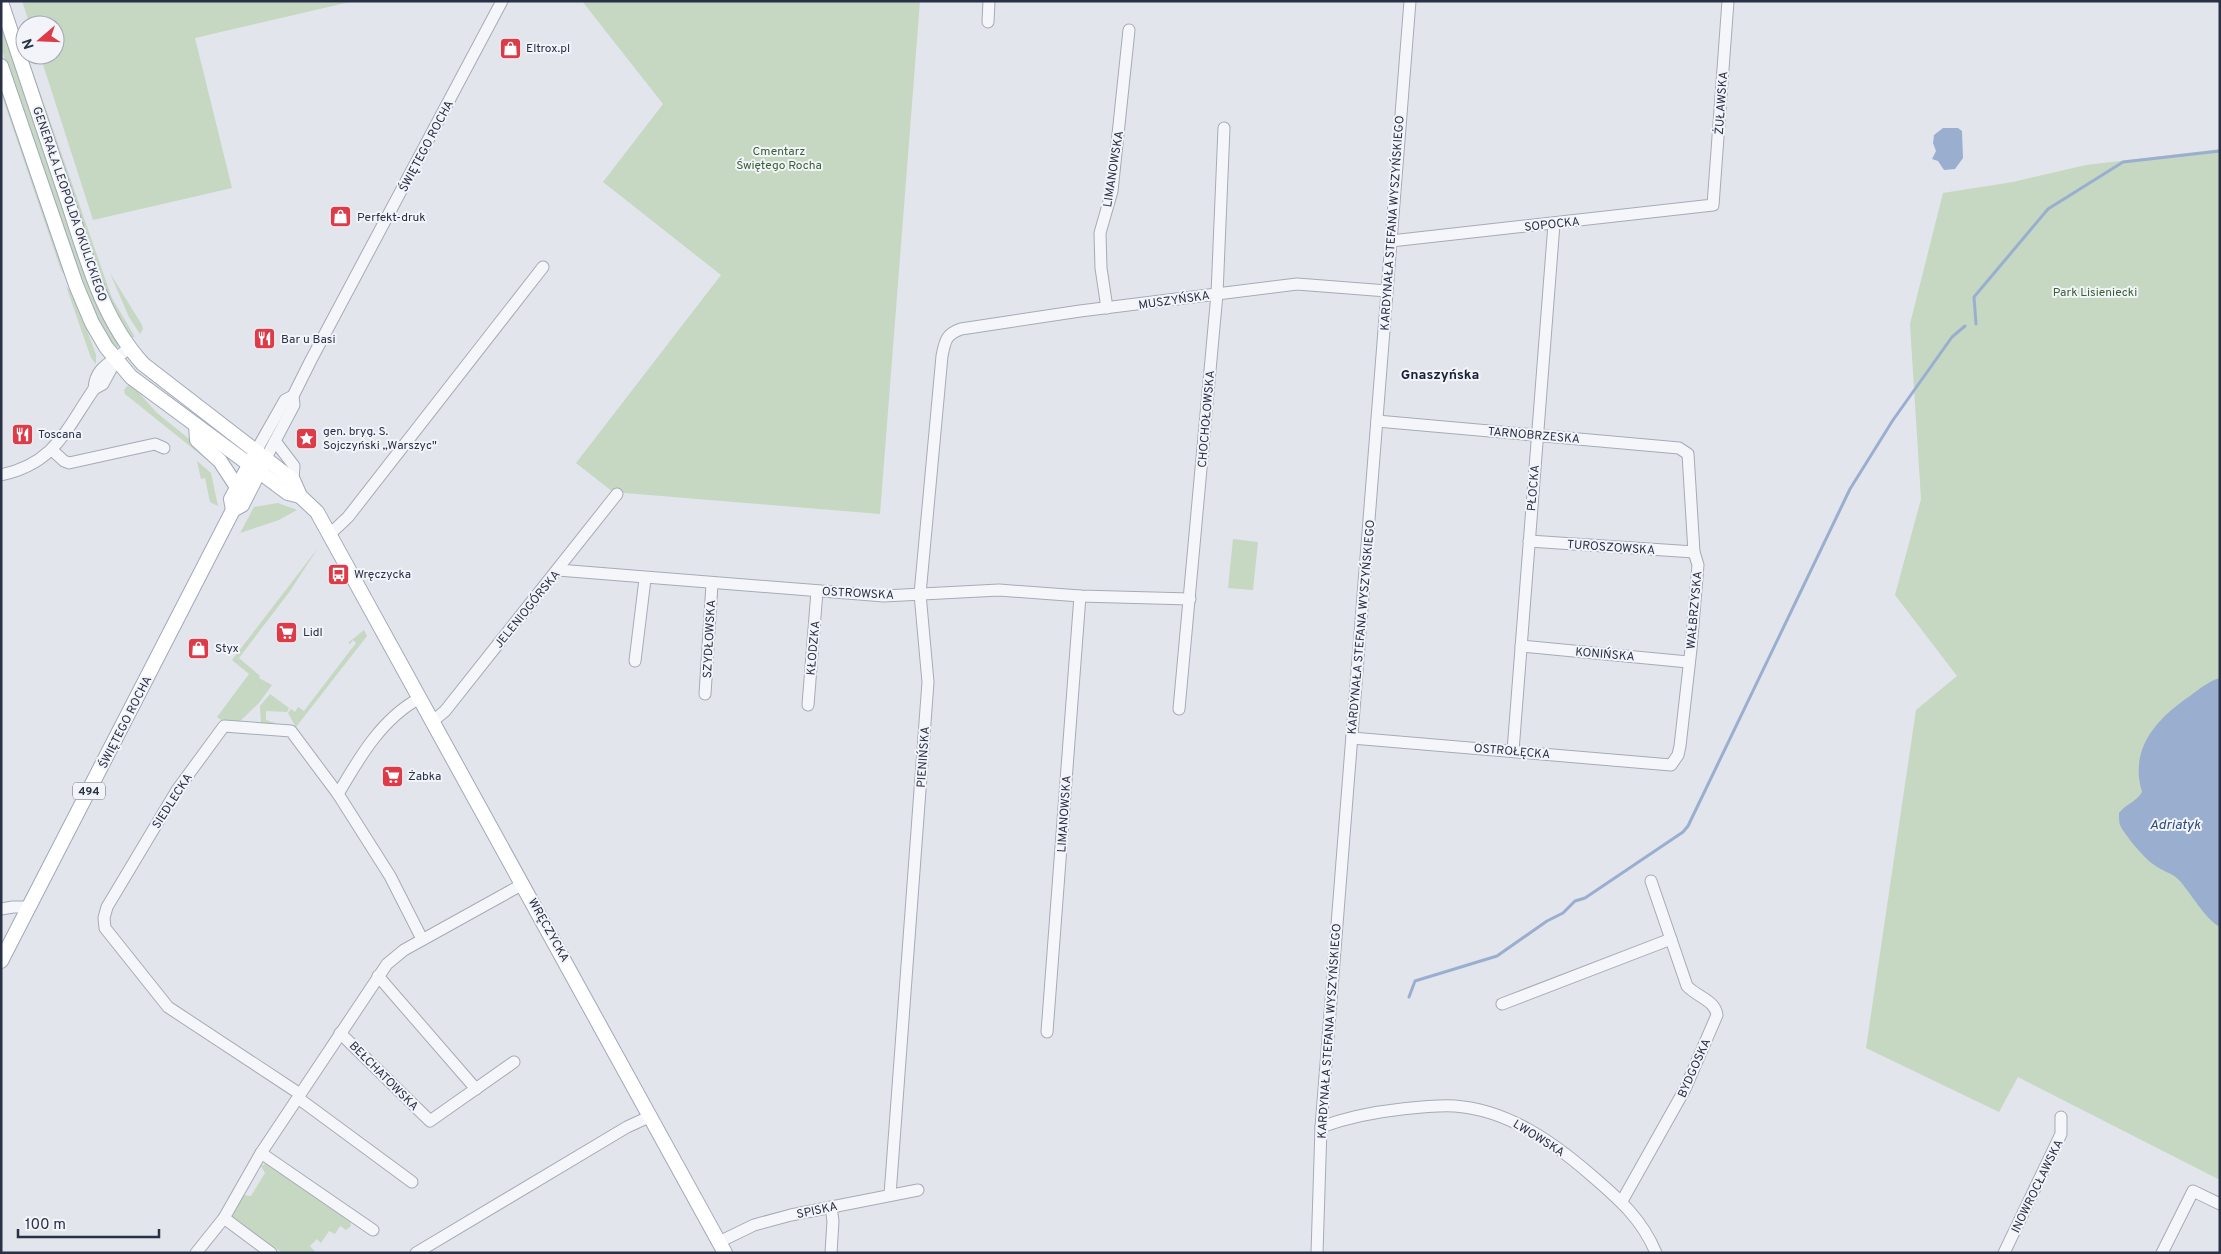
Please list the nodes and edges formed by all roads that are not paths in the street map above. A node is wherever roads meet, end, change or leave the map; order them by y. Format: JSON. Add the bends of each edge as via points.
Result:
{"nodes":[{"id":1,"x":502,"y":1,"type":"edge"},
{"id":2,"x":988,"y":1,"type":"edge"},
{"id":3,"x":1410,"y":1,"type":"edge"},
{"id":4,"x":1728,"y":1,"type":"edge"},
{"id":5,"x":1,"y":2,"type":"edge"},
{"id":6,"x":988,"y":22,"type":"dead end"},
{"id":7,"x":1129,"y":30,"type":"dead end"},
{"id":8,"x":1,"y":66,"type":"edge"},
{"id":9,"x":1224,"y":128,"type":"dead end"},
{"id":10,"x":1713,"y":205,"type":"joint"},
{"id":11,"x":1554,"y":224,"type":"junction"},
{"id":12,"x":1391,"y":241,"type":"junction"},
{"id":13,"x":543,"y":266,"type":"dead end"},
{"id":14,"x":1387,"y":291,"type":"junction"},
{"id":15,"x":1217,"y":294,"type":"junction"},
{"id":16,"x":1107,"y":308,"type":"junction"},
{"id":17,"x":961,"y":329,"type":"joint"},
{"id":18,"x":129,"y":348,"type":"junction"},
{"id":19,"x":116,"y":360,"type":"junction"},
{"id":20,"x":293,"y":396,"type":"junction"},
{"id":21,"x":1377,"y":421,"type":"junction"},
{"id":22,"x":196,"y":425,"type":"junction"},
{"id":23,"x":1537,"y":435,"type":"junction"},
{"id":24,"x":275,"y":441,"type":"junction"},
{"id":25,"x":164,"y":448,"type":"dead end"},
{"id":26,"x":52,"y":450,"type":"junction"},
{"id":27,"x":261,"y":454,"type":"junction"},
{"id":28,"x":1688,"y":454,"type":"joint"},
{"id":29,"x":254,"y":467,"type":"junction"},
{"id":30,"x":1,"y":476,"type":"edge"},
{"id":31,"x":294,"y":480,"type":"junction"},
{"id":32,"x":237,"y":487,"type":"junction"},
{"id":33,"x":617,"y":494,"type":"dead end"},
{"id":34,"x":300,"y":496,"type":"junction"},
{"id":35,"x":233,"y":510,"type":"junction"},
{"id":36,"x":329,"y":534,"type":"junction"},
{"id":37,"x":1529,"y":541,"type":"junction"},
{"id":38,"x":1694,"y":552,"type":"junction"},
{"id":39,"x":558,"y":570,"type":"junction"},
{"id":40,"x":645,"y":579,"type":"junction"},
{"id":41,"x":712,"y":584,"type":"junction"},
{"id":42,"x":818,"y":592,"type":"junction"},
{"id":43,"x":920,"y":594,"type":"junction"},
{"id":44,"x":1080,"y":596,"type":"junction"},
{"id":45,"x":1190,"y":599,"type":"junction"},
{"id":46,"x":1521,"y":646,"type":"junction"},
{"id":47,"x":634,"y":661,"type":"dead end"},
{"id":48,"x":1688,"y":662,"type":"junction"},
{"id":49,"x":706,"y":694,"type":"dead end"},
{"id":50,"x":420,"y":698,"type":"junction"},
{"id":51,"x":808,"y":705,"type":"dead end"},
{"id":52,"x":1179,"y":709,"type":"dead end"},
{"id":53,"x":433,"y":721,"type":"junction"},
{"id":54,"x":1352,"y":738,"type":"junction"},
{"id":55,"x":1512,"y":751,"type":"junction"},
{"id":56,"x":1671,"y":765,"type":"joint"},
{"id":57,"x":338,"y":794,"type":"junction"},
{"id":58,"x":1651,"y":881,"type":"dead end"},
{"id":59,"x":523,"y":884,"type":"junction"},
{"id":60,"x":29,"y":907,"type":"junction"},
{"id":61,"x":1,"y":910,"type":"edge"},
{"id":62,"x":422,"y":939,"type":"junction"},
{"id":63,"x":1671,"y":939,"type":"junction"},
{"id":64,"x":1,"y":961,"type":"edge"},
{"id":65,"x":378,"y":976,"type":"junction"},
{"id":66,"x":1502,"y":1004,"type":"dead end"},
{"id":67,"x":1048,"y":1032,"type":"dead end"},
{"id":68,"x":340,"y":1033,"type":"junction"},
{"id":69,"x":514,"y":1062,"type":"dead end"},
{"id":70,"x":476,"y":1089,"type":"junction"},
{"id":71,"x":299,"y":1096,"type":"junction"},
{"id":72,"x":651,"y":1116,"type":"junction"},
{"id":73,"x":2061,"y":1117,"type":"dead end"},
{"id":74,"x":1321,"y":1127,"type":"junction"},
{"id":75,"x":262,"y":1153,"type":"junction"},
{"id":76,"x":412,"y":1182,"type":"dead end"},
{"id":77,"x":918,"y":1190,"type":"dead end"},
{"id":78,"x":890,"y":1195,"type":"junction"},
{"id":79,"x":1622,"y":1201,"type":"junction"},
{"id":80,"x":2220,"y":1204,"type":"edge"},
{"id":81,"x":832,"y":1207,"type":"junction"},
{"id":82,"x":224,"y":1218,"type":"junction"},
{"id":83,"x":373,"y":1230,"type":"dead end"},
{"id":84,"x":722,"y":1247,"type":"edge"},
{"id":85,"x":196,"y":1253,"type":"edge"},
{"id":86,"x":271,"y":1253,"type":"edge"},
{"id":87,"x":416,"y":1253,"type":"edge"},
{"id":88,"x":832,"y":1253,"type":"edge"},
{"id":89,"x":1317,"y":1253,"type":"edge"},
{"id":90,"x":1656,"y":1253,"type":"edge"},
{"id":91,"x":2004,"y":1253,"type":"edge"},
{"id":92,"x":2162,"y":1253,"type":"edge"}],
"edges":[{"from":1,"to":20,"type":"street","name":"ŚWIĘTEGO ROCHA"},
{"from":2,"to":6,"type":"street"},
{"from":3,"to":12,"type":"street","name":"KARDYNAŁA STEFANA WYSZYŃSKIEGO"},
{"from":4,"to":10,"type":"street","name":"ŻUŁAWSKA"},
{"from":5,"to":18,"type":"main road","name":"GENERAŁA LEOPOLDA OKULICKIEGO","via":[[101,298]]},
{"from":7,"to":16,"type":"street","name":"LIMANOWSKA","via":[[1112,191],[1100,233]]},
{"from":8,"to":19,"type":"main road","name":"GENERAŁA LEOPOLDA OKULICKIEGO","via":[[76,285],[92,323]]},
{"from":9,"to":15,"type":"street","name":"CHOCHOŁOWSKA"},
{"from":10,"to":11,"type":"street","name":"SOPOCKA"},
{"from":11,"to":12,"type":"street","name":"SOPOCKA"},
{"from":11,"to":23,"type":"street","name":"PŁOCKA"},
{"from":12,"to":14,"type":"street","name":"KARDYNAŁA STEFANA WYSZYŃSKIEGO"},
{"from":13,"to":36,"type":"street","via":[[348,517]]},
{"from":14,"to":15,"type":"street","name":"MUSZYŃSKA","via":[[1297,284]]},
{"from":14,"to":21,"type":"street","name":"KARDYNAŁA STEFANA WYSZYŃSKIEGO"},
{"from":15,"to":16,"type":"street","name":"MUSZYŃSKA"},
{"from":15,"to":45,"type":"street","name":"CHOCHOŁOWSKA"},
{"from":16,"to":17,"type":"street","name":"MUSZYŃSKA"},
{"from":17,"to":43,"type":"street","name":"PIENIŃSKA","via":[[946,337],[942,356]]},
{"from":18,"to":19,"type":"street"},
{"from":18,"to":27,"type":"main road","name":"GENERAŁA LEOPOLDA OKULICKIEGO","via":[[143,364]]},
{"from":19,"to":22,"type":"main road","name":"GENERAŁA LEOPOLDA OKULICKIEGO","via":[[131,377]]},
{"from":19,"to":26,"type":"street","via":[[103,384],[94,389]]},
{"from":20,"to":24,"type":"street","name":"ŚWIĘTEGO ROCHA","via":[[294,405]]},
{"from":20,"to":27,"type":"street","name":"ŚWIĘTEGO ROCHA","via":[[285,400]]},
{"from":21,"to":23,"type":"street","name":"TARNOBRZESKA"},
{"from":21,"to":54,"type":"street","name":"KARDYNAŁA STEFANA WYSZYŃSKIEGO"},
{"from":22,"to":29,"type":"main road","name":"GENERAŁA LEOPOLDA OKULICKIEGO"},
{"from":22,"to":32,"type":"main road","via":[[197,440],[220,461]]},
{"from":23,"to":28,"type":"street","name":"TARNOBRZESKA","via":[[1679,448]]},
{"from":23,"to":37,"type":"street","name":"PŁOCKA"},
{"from":24,"to":27,"type":"street","name":"ŚWIĘTEGO ROCHA"},
{"from":24,"to":31,"type":"street","via":[[294,466]]},
{"from":25,"to":26,"type":"street","via":[[155,444],[69,462]]},
{"from":26,"to":30,"type":"street","via":[[33,466]]},
{"from":27,"to":29,"type":"main road","name":"ŚWIĘTEGO ROCHA","number":"494"},
{"from":27,"to":31,"type":"main road"},
{"from":28,"to":38,"type":"street","name":"WAŁBRZYSKA"},
{"from":29,"to":32,"type":"main road","name":"ŚWIĘTEGO ROCHA","number":"494"},
{"from":29,"to":34,"type":"main road","name":"WRĘCZYCKA","via":[[288,493]]},
{"from":29,"to":35,"type":"main road","name":"ŚWIĘTEGO ROCHA","number":"494","via":[[242,505]]},
{"from":31,"to":34,"type":"main road","name":"WRĘCZYCKA"},
{"from":32,"to":35,"type":"main road","name":"ŚWIĘTEGO ROCHA","number":"494","via":[[231,498]]},
{"from":33,"to":39,"type":"street","name":"JELENIOGÓRSKA"},
{"from":34,"to":36,"type":"main road","name":"WRĘCZYCKA","via":[[317,512]]},
{"from":35,"to":60,"type":"main road","name":"ŚWIĘTEGO ROCHA","number":"494"},
{"from":36,"to":50,"type":"main road","name":"WRĘCZYCKA"},
{"from":37,"to":38,"type":"street","name":"TUROSZOWSKA"},
{"from":37,"to":46,"type":"street","name":"PŁOCKA"},
{"from":38,"to":48,"type":"street","name":"WAŁBRZYSKA","via":[[1698,565]]},
{"from":39,"to":40,"type":"street","name":"OSTROWSKA"},
{"from":39,"to":53,"type":"street","name":"JELENIOGÓRSKA","via":[[440,717]]},
{"from":40,"to":41,"type":"street","name":"OSTROWSKA"},
{"from":40,"to":47,"type":"street"},
{"from":41,"to":42,"type":"street","name":"OSTROWSKA"},
{"from":41,"to":49,"type":"street","name":"SZYDŁOWSKA"},
{"from":42,"to":43,"type":"street","name":"OSTROWSKA","via":[[884,596]]},
{"from":42,"to":51,"type":"street","name":"KŁODZKA"},
{"from":43,"to":44,"type":"street","name":"OSTROWSKA","via":[[1000,590]]},
{"from":43,"to":78,"type":"street","name":"PIENIŃSKA","via":[[928,682]]},
{"from":44,"to":45,"type":"street","name":"OSTROWSKA"},
{"from":44,"to":67,"type":"street","name":"LIMANOWSKA"},
{"from":45,"to":52,"type":"street","name":"CHOCHOŁOWSKA"},
{"from":46,"to":48,"type":"street","name":"KONIŃSKA"},
{"from":46,"to":55,"type":"street","name":"PŁOCKA"},
{"from":48,"to":56,"type":"street","name":"WAŁBRZYSKA","via":[[1680,746]]},
{"from":50,"to":53,"type":"main road","name":"WRĘCZYCKA"},
{"from":50,"to":57,"type":"street","via":[[398,713],[362,754]]},
{"from":53,"to":59,"type":"main road","name":"WRĘCZYCKA"},
{"from":54,"to":55,"type":"street","name":"OSTROŁĘCKA"},
{"from":54,"to":74,"type":"street","name":"KARDYNAŁA STEFANA WYSZYŃSKIEGO"},
{"from":55,"to":56,"type":"street","name":"OSTROŁĘCKA"},
{"from":57,"to":62,"type":"street","name":"SIEDLECKA","via":[[390,876]]},
{"from":57,"to":71,"type":"street","name":"SIEDLECKA","via":[[291,731],[224,726],[177,790],[107,907],[104,918],[105,928],[168,1007]]},
{"from":58,"to":63,"type":"street","name":"BYDGOSKA"},
{"from":59,"to":62,"type":"street","name":"BEŁCHATOWSKA"},
{"from":59,"to":72,"type":"main road","name":"WRĘCZYCKA"},
{"from":60,"to":61,"type":"street"},
{"from":60,"to":64,"type":"main road","name":"ŚWIĘTEGO ROCHA","number":"494"},
{"from":62,"to":65,"type":"street","name":"BEŁCHATOWSKA","via":[[395,957]]},
{"from":63,"to":66,"type":"street"},
{"from":63,"to":79,"type":"street","name":"BYDGOSKA","via":[[1687,986],[1712,1003],[1717,1015],[1685,1089]]},
{"from":65,"to":68,"type":"street","name":"BEŁCHATOWSKA"},
{"from":65,"to":70,"type":"street"},
{"from":68,"to":70,"type":"street","name":"BEŁCHATOWSKA","via":[[430,1121]]},
{"from":68,"to":71,"type":"street","name":"BEŁCHATOWSKA"},
{"from":69,"to":70,"type":"street","name":"BEŁCHATOWSKA"},
{"from":71,"to":75,"type":"street","name":"BEŁCHATOWSKA"},
{"from":71,"to":76,"type":"street"},
{"from":72,"to":84,"type":"main road","name":"WRĘCZYCKA"},
{"from":72,"to":87,"type":"street","via":[[627,1127]]},
{"from":73,"to":91,"type":"street","name":"INOWROCŁAWSKA","via":[[2062,1134]]},
{"from":74,"to":79,"type":"street","name":"LWOWSKA","via":[[1374,1112],[1440,1105],[1489,1113],[1516,1122],[1553,1144]]},
{"from":74,"to":89,"type":"street","name":"KARDYNAŁA STEFANA WYSZYŃSKIEGO"},
{"from":75,"to":82,"type":"street","name":"BEŁCHATOWSKA"},
{"from":75,"to":83,"type":"street"},
{"from":77,"to":78,"type":"street","name":"SPISKA"},
{"from":78,"to":81,"type":"street","name":"SPISKA"},
{"from":79,"to":90,"type":"street","name":"LWOWSKA","via":[[1636,1217]]},
{"from":80,"to":92,"type":"street","via":[[2193,1191]]},
{"from":81,"to":84,"type":"street","name":"SPISKA","via":[[754,1224]]},
{"from":81,"to":88,"type":"street"},
{"from":82,"to":85,"type":"street","name":"BEŁCHATOWSKA"},
{"from":82,"to":86,"type":"street"}]}
